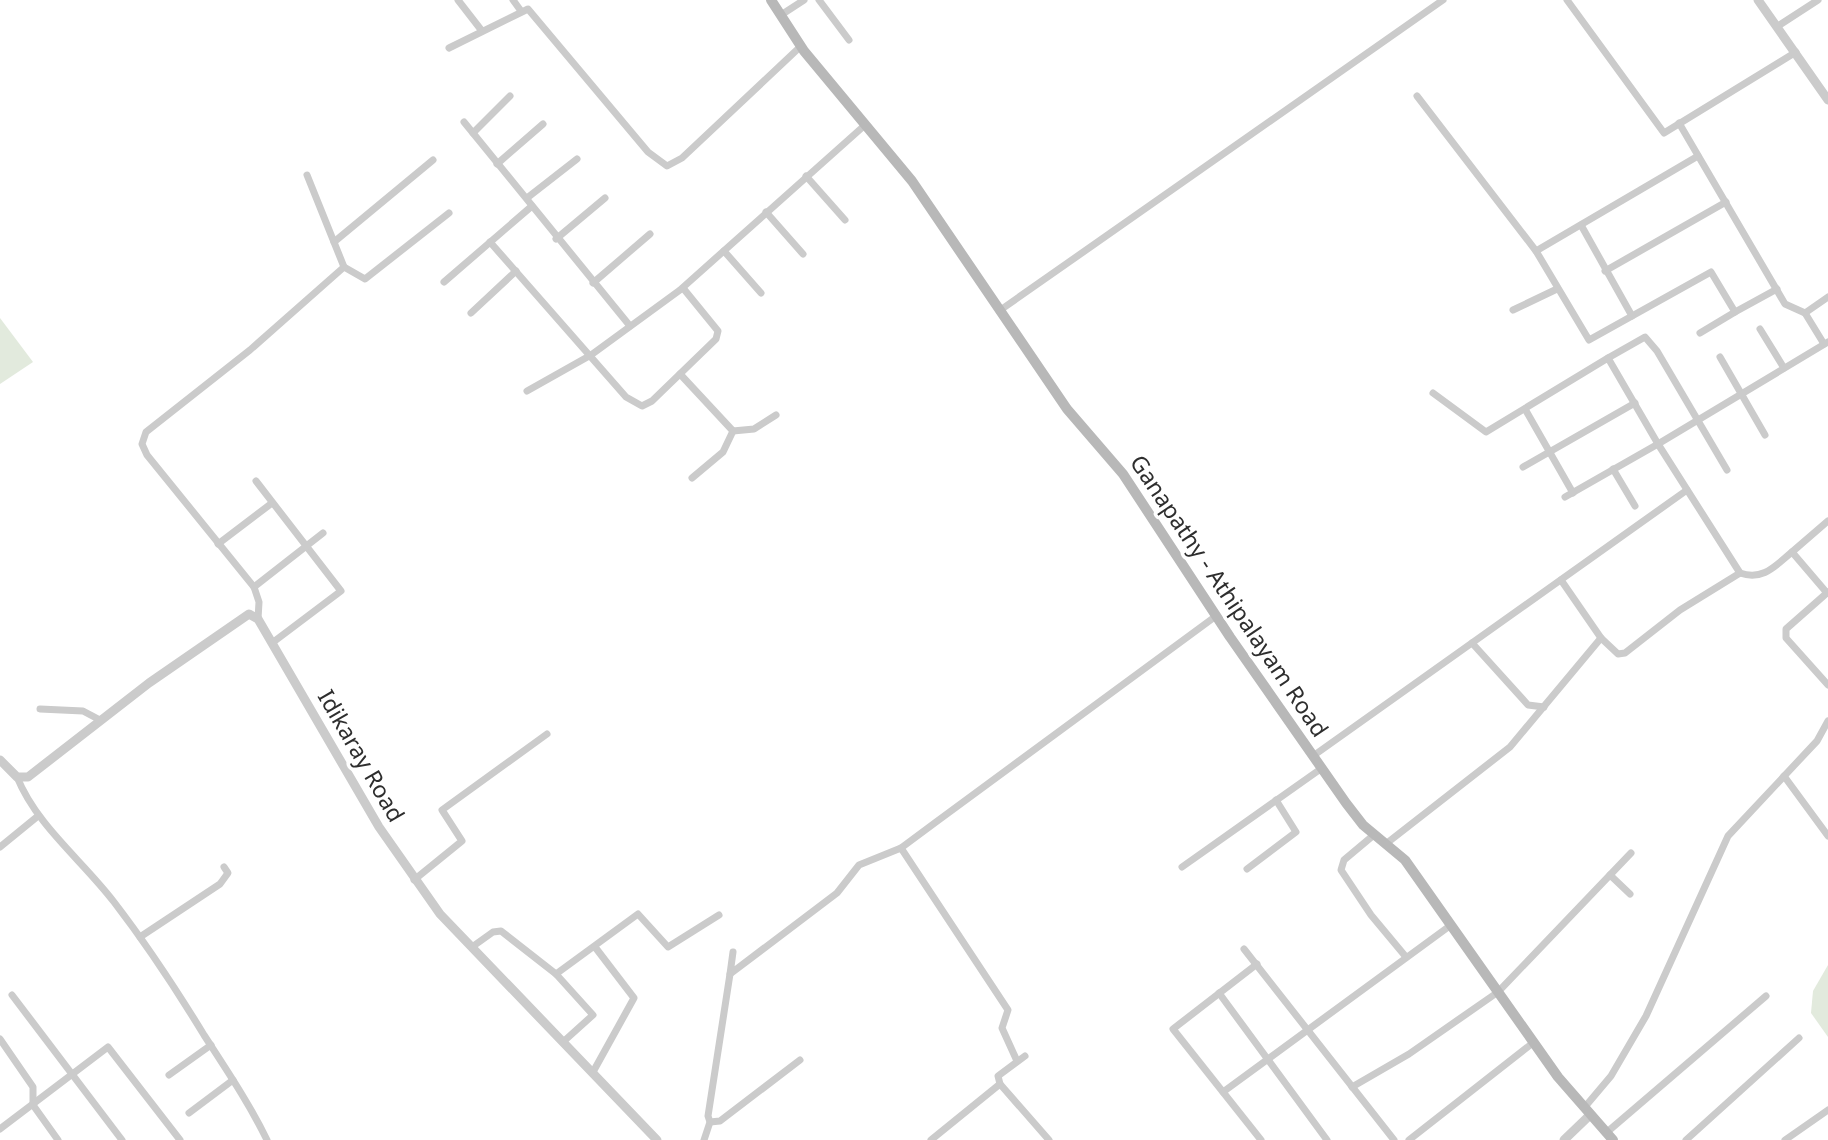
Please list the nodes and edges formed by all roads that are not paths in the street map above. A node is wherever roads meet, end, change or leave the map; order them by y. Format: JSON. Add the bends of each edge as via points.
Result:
{"nodes":[{"id":1,"x":458,"y":0,"type":"edge"},
{"id":2,"x":513,"y":0,"type":"edge"},
{"id":3,"x":771,"y":0,"type":"edge"},
{"id":4,"x":804,"y":0,"type":"edge"},
{"id":5,"x":819,"y":0,"type":"edge"},
{"id":6,"x":1443,"y":0,"type":"edge"},
{"id":7,"x":1567,"y":0,"type":"edge"},
{"id":8,"x":1758,"y":0,"type":"edge"},
{"id":9,"x":1818,"y":0,"type":"edge"},
{"id":10,"x":521,"y":11,"type":"junction"},
{"id":11,"x":781,"y":15,"type":"junction"},
{"id":12,"x":1778,"y":26,"type":"junction"},
{"id":13,"x":482,"y":31,"type":"junction"},
{"id":14,"x":849,"y":40,"type":"dead end"},
{"id":15,"x":802,"y":46,"type":"junction"},
{"id":16,"x":449,"y":48,"type":"dead end"},
{"id":17,"x":1796,"y":52,"type":"junction"},
{"id":18,"x":510,"y":96,"type":"dead end"},
{"id":19,"x":1417,"y":96,"type":"dead end"},
{"id":20,"x":1828,"y":100,"type":"edge"},
{"id":21,"x":464,"y":122,"type":"dead end"},
{"id":22,"x":1679,"y":123,"type":"junction"},
{"id":23,"x":543,"y":124,"type":"dead end"},
{"id":24,"x":865,"y":125,"type":"junction"},
{"id":25,"x":473,"y":133,"type":"junction"},
{"id":26,"x":1698,"y":156,"type":"junction"},
{"id":27,"x":577,"y":159,"type":"dead end"},
{"id":28,"x":433,"y":160,"type":"dead end"},
{"id":29,"x":497,"y":164,"type":"junction"},
{"id":30,"x":307,"y":175,"type":"dead end"},
{"id":31,"x":806,"y":176,"type":"junction"},
{"id":32,"x":605,"y":198,"type":"dead end"},
{"id":33,"x":529,"y":202,"type":"junction"},
{"id":34,"x":1726,"y":202,"type":"junction"},
{"id":35,"x":766,"y":212,"type":"junction"},
{"id":36,"x":450,"y":213,"type":"dead end"},
{"id":37,"x":845,"y":220,"type":"dead end"},
{"id":38,"x":1581,"y":225,"type":"junction"},
{"id":39,"x":650,"y":234,"type":"dead end"},
{"id":40,"x":556,"y":239,"type":"junction"},
{"id":41,"x":334,"y":242,"type":"junction"},
{"id":42,"x":490,"y":242,"type":"junction"},
{"id":43,"x":724,"y":251,"type":"junction"},
{"id":44,"x":1536,"y":251,"type":"junction"},
{"id":45,"x":803,"y":254,"type":"dead end"},
{"id":46,"x":344,"y":267,"type":"junction"},
{"id":47,"x":516,"y":271,"type":"junction"},
{"id":48,"x":1605,"y":271,"type":"junction"},
{"id":49,"x":444,"y":282,"type":"dead end"},
{"id":50,"x":593,"y":283,"type":"junction"},
{"id":51,"x":682,"y":288,"type":"junction"},
{"id":52,"x":1557,"y":289,"type":"junction"},
{"id":53,"x":1777,"y":289,"type":"junction"},
{"id":54,"x":761,"y":293,"type":"dead end"},
{"id":55,"x":1828,"y":297,"type":"edge"},
{"id":56,"x":1513,"y":310,"type":"dead end"},
{"id":57,"x":999,"y":311,"type":"junction"},
{"id":58,"x":1735,"y":312,"type":"junction"},
{"id":59,"x":471,"y":313,"type":"dead end"},
{"id":60,"x":1805,"y":313,"type":"junction"},
{"id":61,"x":1632,"y":316,"type":"junction"},
{"id":62,"x":629,"y":326,"type":"junction"},
{"id":63,"x":1760,"y":329,"type":"dead end"},
{"id":64,"x":1700,"y":333,"type":"dead end"},
{"id":65,"x":1826,"y":343,"type":"edge"},
{"id":66,"x":591,"y":355,"type":"junction"},
{"id":67,"x":1720,"y":357,"type":"dead end"},
{"id":68,"x":1608,"y":358,"type":"junction"},
{"id":69,"x":1784,"y":369,"type":"junction"},
{"id":70,"x":680,"y":374,"type":"junction"},
{"id":71,"x":527,"y":391,"type":"dead end"},
{"id":72,"x":1433,"y":393,"type":"dead end"},
{"id":73,"x":1741,"y":394,"type":"junction"},
{"id":74,"x":1635,"y":403,"type":"junction"},
{"id":75,"x":1525,"y":408,"type":"junction"},
{"id":76,"x":776,"y":415,"type":"dead end"},
{"id":77,"x":1699,"y":419,"type":"junction"},
{"id":78,"x":733,"y":431,"type":"junction"},
{"id":79,"x":1765,"y":435,"type":"dead end"},
{"id":80,"x":1658,"y":443,"type":"junction"},
{"id":81,"x":1550,"y":452,"type":"junction"},
{"id":82,"x":1524,"y":467,"type":"dead end"},
{"id":83,"x":1613,"y":469,"type":"junction"},
{"id":84,"x":1727,"y":470,"type":"dead end"},
{"id":85,"x":692,"y":478,"type":"dead end"},
{"id":86,"x":256,"y":481,"type":"dead end"},
{"id":87,"x":1687,"y":491,"type":"junction"},
{"id":88,"x":272,"y":503,"type":"junction"},
{"id":89,"x":1635,"y":506,"type":"dead end"},
{"id":90,"x":1828,"y":521,"type":"edge"},
{"id":91,"x":323,"y":533,"type":"dead end"},
{"id":92,"x":218,"y":544,"type":"junction"},
{"id":93,"x":306,"y":546,"type":"junction"},
{"id":94,"x":1792,"y":552,"type":"junction"},
{"id":95,"x":1740,"y":573,"type":"junction"},
{"id":96,"x":1561,"y":580,"type":"junction"},
{"id":97,"x":254,"y":587,"type":"junction"},
{"id":98,"x":1827,"y":593,"type":"edge"},
{"id":99,"x":1216,"y":616,"type":"junction"},
{"id":100,"x":258,"y":619,"type":"junction"},
{"id":101,"x":1601,"y":638,"type":"junction"},
{"id":102,"x":272,"y":643,"type":"junction"},
{"id":103,"x":1472,"y":643,"type":"junction"},
{"id":104,"x":1828,"y":685,"type":"edge"},
{"id":105,"x":1544,"y":707,"type":"junction"},
{"id":106,"x":40,"y":709,"type":"dead end"},
{"id":107,"x":100,"y":720,"type":"junction"},
{"id":108,"x":1828,"y":721,"type":"edge"},
{"id":109,"x":547,"y":734,"type":"dead end"},
{"id":110,"x":1313,"y":756,"type":"junction"},
{"id":111,"x":0,"y":760,"type":"edge"},
{"id":112,"x":1322,"y":768,"type":"junction"},
{"id":113,"x":1784,"y":776,"type":"junction"},
{"id":114,"x":17,"y":777,"type":"junction"},
{"id":115,"x":1276,"y":800,"type":"junction"},
{"id":116,"x":38,"y":816,"type":"junction"},
{"id":117,"x":1376,"y":834,"type":"junction"},
{"id":118,"x":1828,"y":836,"type":"edge"},
{"id":119,"x":1387,"y":842,"type":"junction"},
{"id":120,"x":0,"y":847,"type":"edge"},
{"id":121,"x":901,"y":848,"type":"junction"},
{"id":122,"x":1631,"y":853,"type":"dead end"},
{"id":123,"x":224,"y":867,"type":"dead end"},
{"id":124,"x":1182,"y":867,"type":"dead end"},
{"id":125,"x":1247,"y":869,"type":"dead end"},
{"id":126,"x":1610,"y":875,"type":"junction"},
{"id":127,"x":414,"y":880,"type":"junction"},
{"id":128,"x":1630,"y":894,"type":"dead end"},
{"id":129,"x":719,"y":915,"type":"dead end"},
{"id":130,"x":1451,"y":925,"type":"junction"},
{"id":131,"x":140,"y":937,"type":"junction"},
{"id":132,"x":472,"y":947,"type":"junction"},
{"id":133,"x":596,"y":947,"type":"junction"},
{"id":134,"x":1244,"y":948,"type":"dead end"},
{"id":135,"x":733,"y":953,"type":"dead end"},
{"id":136,"x":1406,"y":957,"type":"junction"},
{"id":137,"x":1257,"y":964,"type":"junction"},
{"id":138,"x":556,"y":974,"type":"junction"},
{"id":139,"x":730,"y":974,"type":"junction"},
{"id":140,"x":1499,"y":992,"type":"junction"},
{"id":141,"x":1219,"y":993,"type":"junction"},
{"id":142,"x":12,"y":995,"type":"dead end"},
{"id":143,"x":1766,"y":996,"type":"dead end"},
{"id":144,"x":1308,"y":1030,"type":"junction"},
{"id":145,"x":1800,"y":1038,"type":"dead end"},
{"id":146,"x":0,"y":1039,"type":"edge"},
{"id":147,"x":563,"y":1042,"type":"junction"},
{"id":148,"x":1534,"y":1042,"type":"junction"},
{"id":149,"x":211,"y":1045,"type":"junction"},
{"id":150,"x":1025,"y":1056,"type":"dead end"},
{"id":151,"x":1268,"y":1059,"type":"junction"},
{"id":152,"x":800,"y":1060,"type":"dead end"},
{"id":153,"x":1017,"y":1061,"type":"junction"},
{"id":154,"x":593,"y":1072,"type":"junction"},
{"id":155,"x":72,"y":1075,"type":"junction"},
{"id":156,"x":169,"y":1075,"type":"dead end"},
{"id":157,"x":233,"y":1080,"type":"junction"},
{"id":158,"x":1000,"y":1084,"type":"junction"},
{"id":159,"x":1352,"y":1087,"type":"junction"},
{"id":160,"x":1223,"y":1092,"type":"junction"},
{"id":161,"x":33,"y":1105,"type":"junction"},
{"id":162,"x":1828,"y":1110,"type":"edge"},
{"id":163,"x":1587,"y":1112,"type":"junction"},
{"id":164,"x":189,"y":1113,"type":"dead end"},
{"id":165,"x":710,"y":1122,"type":"junction"},
{"id":166,"x":0,"y":1129,"type":"edge"},
{"id":167,"x":1609,"y":1137,"type":"edge"},
{"id":168,"x":58,"y":1140,"type":"edge"},
{"id":169,"x":122,"y":1140,"type":"edge"},
{"id":170,"x":180,"y":1140,"type":"edge"},
{"id":171,"x":267,"y":1140,"type":"edge"},
{"id":172,"x":657,"y":1140,"type":"edge"},
{"id":173,"x":704,"y":1140,"type":"edge"},
{"id":174,"x":931,"y":1140,"type":"edge"},
{"id":175,"x":1049,"y":1140,"type":"edge"},
{"id":176,"x":1261,"y":1140,"type":"edge"},
{"id":177,"x":1327,"y":1140,"type":"edge"},
{"id":178,"x":1394,"y":1140,"type":"edge"},
{"id":179,"x":1409,"y":1140,"type":"edge"},
{"id":180,"x":1564,"y":1140,"type":"edge"},
{"id":181,"x":1686,"y":1140,"type":"edge"},
{"id":182,"x":1785,"y":1140,"type":"edge"}],
"edges":[{"from":1,"to":13,"type":"street"},
{"from":2,"to":10,"type":"street"},
{"from":3,"to":11,"type":"main road","name":"Ganapathy - Athipalayam Road"},
{"from":4,"to":11,"type":"street"},
{"from":5,"to":14,"type":"street"},
{"from":6,"to":57,"type":"street"},
{"from":7,"to":22,"type":"street","via":[[1664,133]]},
{"from":8,"to":12,"type":"street"},
{"from":9,"to":12,"type":"street"},
{"from":10,"to":13,"type":"street"},
{"from":10,"to":15,"type":"street","via":[[528,9],[648,152],[667,166],[682,158]]},
{"from":11,"to":15,"type":"main road","name":"Ganapathy - Athipalayam Road"},
{"from":12,"to":17,"type":"street"},
{"from":13,"to":16,"type":"street"},
{"from":15,"to":24,"type":"main road","name":"Ganapathy - Athipalayam Road"},
{"from":17,"to":20,"type":"street"},
{"from":17,"to":22,"type":"street"},
{"from":18,"to":25,"type":"street"},
{"from":19,"to":44,"type":"street"},
{"from":21,"to":25,"type":"street"},
{"from":22,"to":26,"type":"street"},
{"from":23,"to":29,"type":"street"},
{"from":24,"to":31,"type":"street"},
{"from":24,"to":57,"type":"main road","name":"Ganapathy - Athipalayam Road","via":[[912,181]]},
{"from":25,"to":29,"type":"street"},
{"from":26,"to":34,"type":"street"},
{"from":26,"to":38,"type":"street"},
{"from":27,"to":33,"type":"street"},
{"from":28,"to":41,"type":"street"},
{"from":29,"to":33,"type":"street"},
{"from":30,"to":41,"type":"street"},
{"from":31,"to":35,"type":"street"},
{"from":31,"to":37,"type":"street"},
{"from":32,"to":40,"type":"street"},
{"from":33,"to":40,"type":"street"},
{"from":33,"to":42,"type":"street"},
{"from":34,"to":48,"type":"street"},
{"from":34,"to":53,"type":"street"},
{"from":35,"to":43,"type":"street"},
{"from":35,"to":45,"type":"street"},
{"from":36,"to":46,"type":"street","via":[[365,279]]},
{"from":38,"to":44,"type":"street"},
{"from":38,"to":48,"type":"street"},
{"from":39,"to":50,"type":"street"},
{"from":40,"to":50,"type":"street"},
{"from":41,"to":46,"type":"street"},
{"from":42,"to":47,"type":"street"},
{"from":42,"to":49,"type":"street"},
{"from":43,"to":51,"type":"street"},
{"from":43,"to":54,"type":"street"},
{"from":44,"to":52,"type":"street"},
{"from":46,"to":92,"type":"street","via":[[250,350],[146,432],[142,444],[147,455]]},
{"from":47,"to":59,"type":"street"},
{"from":47,"to":66,"type":"street"},
{"from":48,"to":61,"type":"street"},
{"from":50,"to":62,"type":"street"},
{"from":51,"to":62,"type":"street"},
{"from":51,"to":70,"type":"street","via":[[718,331],[711,345]]},
{"from":52,"to":56,"type":"street"},
{"from":52,"to":61,"type":"street","via":[[1589,340]]},
{"from":53,"to":58,"type":"street"},
{"from":53,"to":60,"type":"street","via":[[1785,304]]},
{"from":55,"to":60,"type":"street"},
{"from":57,"to":99,"type":"main road","name":"Ganapathy - Athipalayam Road","via":[[1066,408],[1123,474]]},
{"from":58,"to":61,"type":"street","via":[[1712,272]]},
{"from":58,"to":64,"type":"street"},
{"from":60,"to":65,"type":"street"},
{"from":62,"to":66,"type":"street"},
{"from":63,"to":69,"type":"street"},
{"from":65,"to":69,"type":"street"},
{"from":66,"to":70,"type":"street","via":[[626,397],[642,406]]},
{"from":66,"to":71,"type":"street"},
{"from":67,"to":73,"type":"street"},
{"from":68,"to":74,"type":"street"},
{"from":68,"to":75,"type":"street"},
{"from":68,"to":77,"type":"street","via":[[1646,337]]},
{"from":69,"to":73,"type":"street"},
{"from":70,"to":78,"type":"street"},
{"from":72,"to":75,"type":"street","via":[[1486,432]]},
{"from":73,"to":77,"type":"street"},
{"from":73,"to":79,"type":"street"},
{"from":74,"to":80,"type":"street"},
{"from":74,"to":81,"type":"street"},
{"from":75,"to":81,"type":"street"},
{"from":76,"to":78,"type":"street","via":[[754,429]]},
{"from":77,"to":80,"type":"street"},
{"from":77,"to":84,"type":"street"},
{"from":78,"to":85,"type":"street","via":[[723,452]]},
{"from":80,"to":83,"type":"street"},
{"from":80,"to":87,"type":"street"},
{"from":81,"to":82,"type":"street"},
{"from":81,"to":83,"type":"street","via":[[1569,495]]},
{"from":83,"to":89,"type":"street"},
{"from":86,"to":88,"type":"street"},
{"from":87,"to":95,"type":"street"},
{"from":87,"to":96,"type":"street"},
{"from":88,"to":92,"type":"street"},
{"from":88,"to":93,"type":"street"},
{"from":90,"to":94,"type":"street"},
{"from":91,"to":93,"type":"street"},
{"from":92,"to":97,"type":"street"},
{"from":93,"to":97,"type":"street"},
{"from":93,"to":102,"type":"street","via":[[341,591]]},
{"from":94,"to":95,"type":"street","via":[[1763,576]]},
{"from":94,"to":98,"type":"street"},
{"from":95,"to":101,"type":"street","via":[[1680,610],[1625,653],[1618,654]]},
{"from":96,"to":101,"type":"street"},
{"from":96,"to":103,"type":"street"},
{"from":97,"to":100,"type":"street"},
{"from":98,"to":104,"type":"street","via":[[1786,629],[1786,638]]},
{"from":99,"to":110,"type":"main road","name":"Ganapathy - Athipalayam Road"},
{"from":99,"to":121,"type":"street"},
{"from":100,"to":102,"type":"street","name":"Idikaray Road"},
{"from":100,"to":107,"type":"street","via":[[249,614]]},
{"from":101,"to":105,"type":"street"},
{"from":102,"to":127,"type":"street","name":"Idikaray Road","via":[[337,759]]},
{"from":103,"to":105,"type":"street","via":[[1528,705]]},
{"from":103,"to":110,"type":"street"},
{"from":105,"to":119,"type":"street","via":[[1510,747]]},
{"from":106,"to":107,"type":"street","via":[[83,711]]},
{"from":107,"to":114,"type":"street","via":[[28,777]]},
{"from":108,"to":113,"type":"street","via":[[1817,741]]},
{"from":109,"to":127,"type":"street","via":[[442,810],[462,841]]},
{"from":110,"to":112,"type":"main road","name":"Ganapathy - Athipalayam Road"},
{"from":111,"to":114,"type":"street"},
{"from":112,"to":115,"type":"street"},
{"from":112,"to":117,"type":"main road","name":"Ganapathy - Athipalayam Road","via":[[1363,825]]},
{"from":113,"to":118,"type":"street"},
{"from":113,"to":163,"type":"street","via":[[1728,836],[1646,1016]]},
{"from":114,"to":116,"type":"street"},
{"from":115,"to":124,"type":"street"},
{"from":115,"to":125,"type":"street","via":[[1296,832]]},
{"from":116,"to":120,"type":"street"},
{"from":116,"to":131,"type":"street"},
{"from":117,"to":119,"type":"main road","name":"Ganapathy - Athipalayam Road"},
{"from":117,"to":136,"type":"street","via":[[1344,860],[1341,870]]},
{"from":119,"to":130,"type":"main road","name":"Ganapathy - Athipalayam Road"},
{"from":121,"to":139,"type":"street","via":[[859,865],[837,893]]},
{"from":121,"to":153,"type":"street","via":[[1008,1010],[1002,1026]]},
{"from":122,"to":126,"type":"street"},
{"from":123,"to":131,"type":"street","via":[[228,873],[220,884]]},
{"from":126,"to":128,"type":"street"},
{"from":126,"to":140,"type":"street"},
{"from":127,"to":132,"type":"street","name":"Idikaray Road"},
{"from":129,"to":133,"type":"street","via":[[668,947],[638,914]]},
{"from":130,"to":136,"type":"street"},
{"from":130,"to":140,"type":"main road","name":"Ganapathy - Athipalayam Road"},
{"from":131,"to":149,"type":"street"},
{"from":132,"to":138,"type":"street","via":[[501,931]]},
{"from":132,"to":147,"type":"street","name":"Idikaray Road"},
{"from":133,"to":138,"type":"street"},
{"from":133,"to":154,"type":"street","via":[[634,998]]},
{"from":134,"to":137,"type":"street"},
{"from":135,"to":139,"type":"street"},
{"from":136,"to":144,"type":"street"},
{"from":137,"to":141,"type":"street"},
{"from":137,"to":144,"type":"street"},
{"from":138,"to":147,"type":"street","via":[[593,1015]]},
{"from":139,"to":165,"type":"street"},
{"from":140,"to":148,"type":"main road","name":"Ganapathy - Athipalayam Road"},
{"from":140,"to":159,"type":"street","via":[[1409,1055]]},
{"from":141,"to":151,"type":"street"},
{"from":141,"to":160,"type":"street","via":[[1173,1029]]},
{"from":142,"to":155,"type":"street"},
{"from":143,"to":167,"type":"street"},
{"from":144,"to":151,"type":"street"},
{"from":144,"to":159,"type":"street"},
{"from":145,"to":181,"type":"street"},
{"from":146,"to":161,"type":"street","via":[[33,1087]]},
{"from":147,"to":154,"type":"street","name":"Idikaray Road"},
{"from":148,"to":163,"type":"main road","name":"Ganapathy - Athipalayam Road"},
{"from":148,"to":179,"type":"street"},
{"from":149,"to":156,"type":"street"},
{"from":149,"to":157,"type":"street"},
{"from":150,"to":153,"type":"street"},
{"from":151,"to":160,"type":"street"},
{"from":151,"to":177,"type":"street"},
{"from":152,"to":165,"type":"street","via":[[720,1121]]},
{"from":153,"to":158,"type":"street","via":[[998,1076]]},
{"from":154,"to":172,"type":"street","name":"Idikaray Road"},
{"from":155,"to":161,"type":"street"},
{"from":155,"to":169,"type":"street"},
{"from":155,"to":170,"type":"street","via":[[108,1047],[112,1049]]},
{"from":157,"to":164,"type":"street"},
{"from":157,"to":171,"type":"street"},
{"from":158,"to":174,"type":"street"},
{"from":158,"to":175,"type":"street"},
{"from":159,"to":178,"type":"street"},
{"from":160,"to":176,"type":"street"},
{"from":161,"to":166,"type":"street"},
{"from":161,"to":168,"type":"street"},
{"from":162,"to":182,"type":"street"},
{"from":163,"to":167,"type":"main road","name":"Ganapathy - Athipalayam Road"},
{"from":163,"to":180,"type":"street"},
{"from":165,"to":173,"type":"street"}]}
